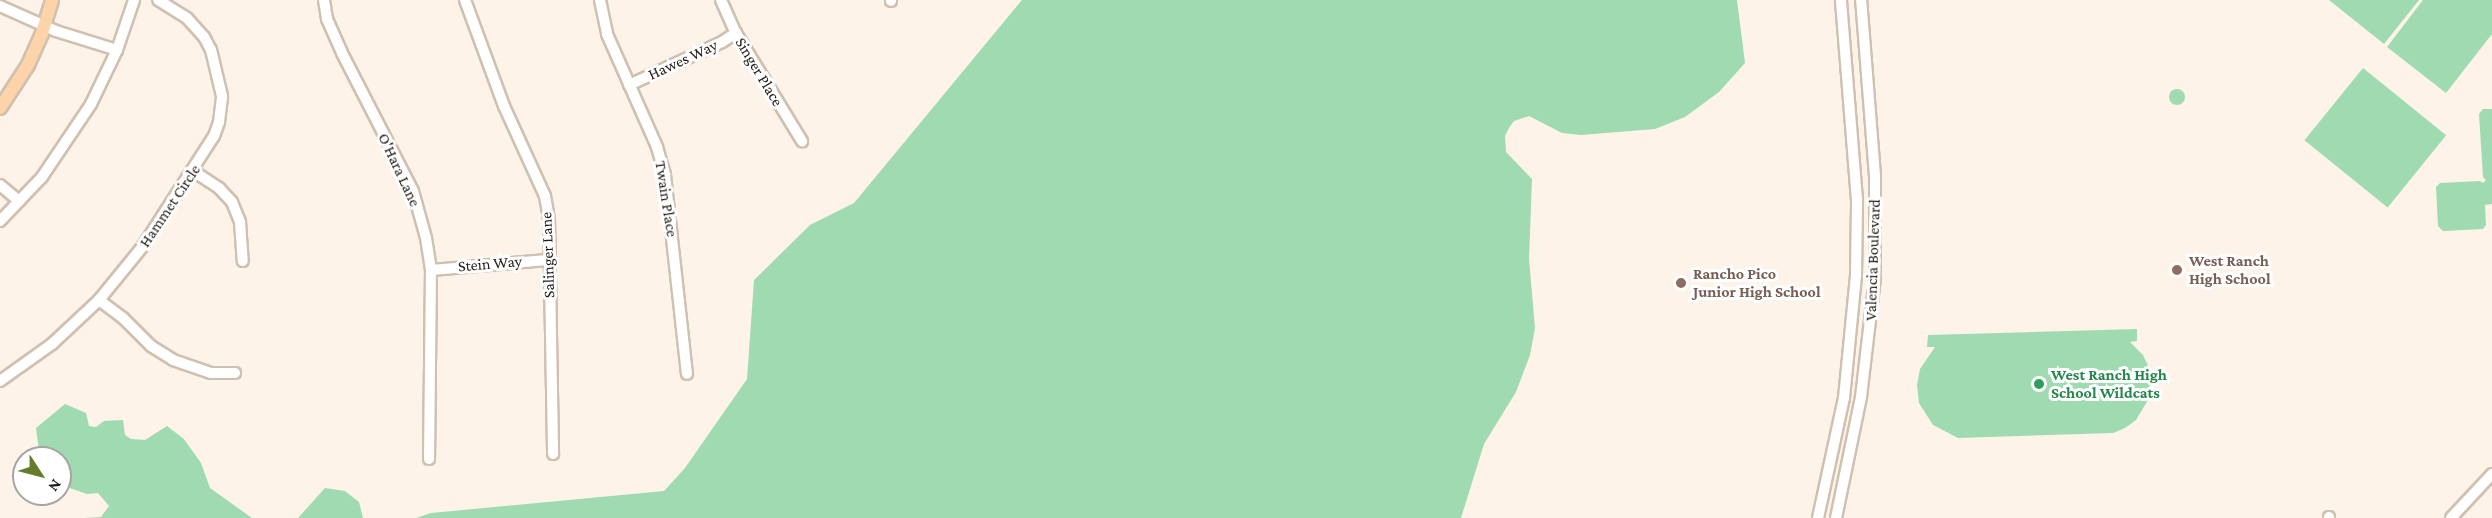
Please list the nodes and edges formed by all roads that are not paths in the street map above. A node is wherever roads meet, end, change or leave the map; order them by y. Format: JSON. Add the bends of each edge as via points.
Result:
{"nodes":[{"id":1,"x":52,"y":0,"type":"edge"},
{"id":2,"x":134,"y":0,"type":"edge"},
{"id":3,"x":158,"y":0,"type":"edge"},
{"id":4,"x":324,"y":0,"type":"edge"},
{"id":5,"x":465,"y":0,"type":"edge"},
{"id":6,"x":600,"y":0,"type":"edge"},
{"id":7,"x":722,"y":0,"type":"edge"},
{"id":8,"x":1841,"y":0,"type":"edge"},
{"id":9,"x":1861,"y":0,"type":"edge"},
{"id":10,"x":0,"y":6,"type":"edge"},
{"id":11,"x":45,"y":26,"type":"junction"},
{"id":12,"x":736,"y":33,"type":"junction"},
{"id":13,"x":117,"y":50,"type":"junction"},
{"id":14,"x":629,"y":85,"type":"junction"},
{"id":15,"x":0,"y":108,"type":"edge"},
{"id":16,"x":802,"y":141,"type":"dead end"},
{"id":17,"x":193,"y":171,"type":"junction"},
{"id":18,"x":0,"y":185,"type":"edge"},
{"id":19,"x":19,"y":201,"type":"junction"},
{"id":20,"x":0,"y":221,"type":"edge"},
{"id":21,"x":548,"y":260,"type":"junction"},
{"id":22,"x":243,"y":261,"type":"dead end"},
{"id":23,"x":431,"y":270,"type":"junction"},
{"id":24,"x":99,"y":300,"type":"junction"},
{"id":25,"x":235,"y":373,"type":"dead end"},
{"id":26,"x":687,"y":374,"type":"dead end"},
{"id":27,"x":0,"y":381,"type":"edge"},
{"id":28,"x":554,"y":454,"type":"dead end"},
{"id":29,"x":429,"y":459,"type":"dead end"},
{"id":30,"x":2492,"y":474,"type":"edge"},
{"id":31,"x":1818,"y":518,"type":"edge"},
{"id":32,"x":1836,"y":518,"type":"edge"},
{"id":33,"x":2451,"y":518,"type":"edge"}],
"edges":[{"from":1,"to":11,"type":"main road"},
{"from":2,"to":13,"type":"street"},
{"from":3,"to":17,"type":"street","name":"Hammet Circle","via":[[196,26],[211,50],[220,81],[219,122]]},
{"from":4,"to":23,"type":"street","name":"O'Hara Lane","via":[[327,19],[342,53],[412,191]]},
{"from":5,"to":21,"type":"street","name":"Salinger Lane","via":[[504,106],[545,196]]},
{"from":6,"to":14,"type":"street","name":"Twain Place","via":[[607,34]]},
{"from":7,"to":12,"type":"street","name":"Singer Place"},
{"from":8,"to":31,"type":"street","name":"Valencia Boulevard","via":[[1857,200],[1856,276],[1844,398]]},
{"from":9,"to":32,"type":"street","name":"Valencia Boulevard","via":[[1875,176],[1875,277],[1861,397]]},
{"from":10,"to":11,"type":"street"},
{"from":11,"to":13,"type":"street"},
{"from":11,"to":15,"type":"main road","via":[[28,65]]},
{"from":12,"to":14,"type":"street","name":"Hawes Way"},
{"from":12,"to":16,"type":"street","name":"Singer Place"},
{"from":13,"to":19,"type":"street","via":[[100,88],[67,142]]},
{"from":14,"to":26,"type":"street","name":"Twain Place","via":[[665,175]]},
{"from":17,"to":22,"type":"street","via":[[232,202],[240,222]]},
{"from":17,"to":24,"type":"street","name":"Hammet Circle","via":[[143,246]]},
{"from":18,"to":19,"type":"street"},
{"from":19,"to":20,"type":"street"},
{"from":21,"to":23,"type":"street","name":"Stein Way"},
{"from":21,"to":28,"type":"street","name":"Salinger Lane"},
{"from":23,"to":29,"type":"street","name":"O'Hara Lane"},
{"from":24,"to":25,"type":"street","via":[[173,360],[211,373]]},
{"from":24,"to":27,"type":"street","name":"Hammet Circle","via":[[52,344]]},
{"from":30,"to":33,"type":"street"}]}
